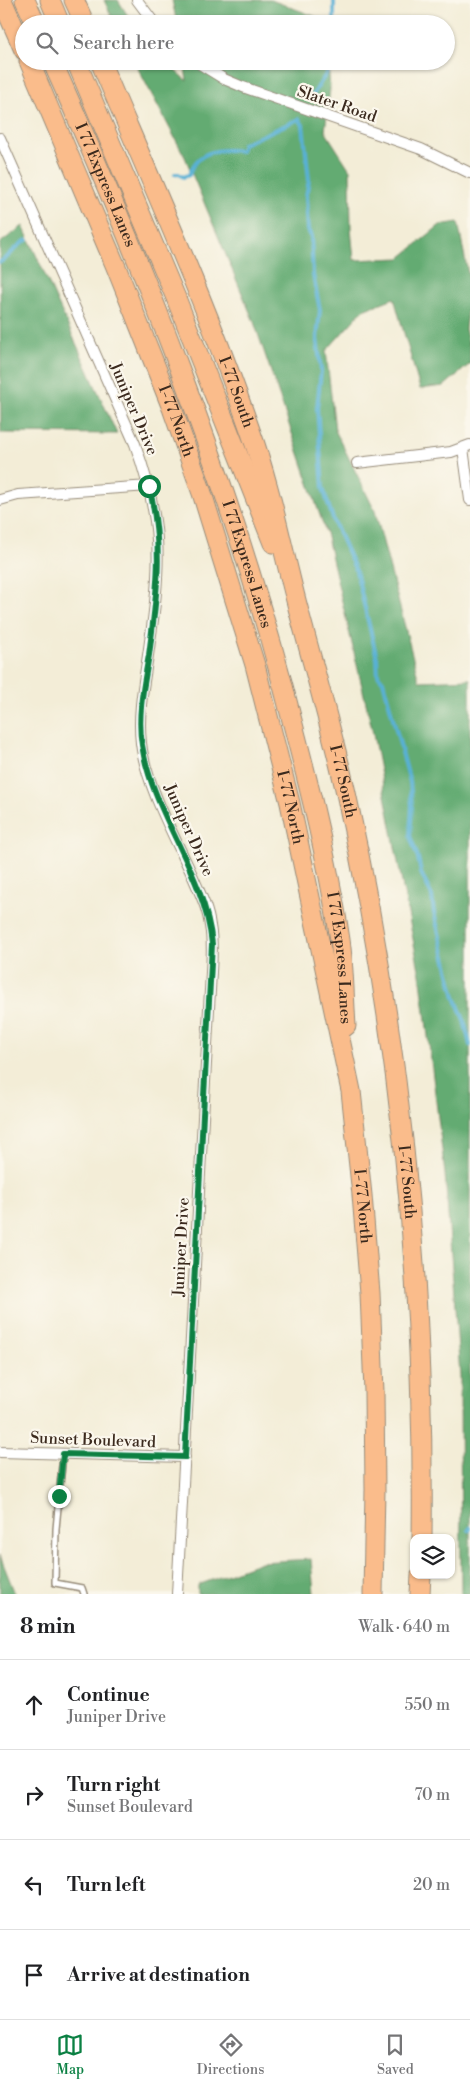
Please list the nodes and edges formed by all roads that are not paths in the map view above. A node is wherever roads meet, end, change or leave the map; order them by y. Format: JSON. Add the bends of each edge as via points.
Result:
{"nodes":[{"id":1,"x":25,"y":0,"type":"edge"},
{"id":2,"x":50,"y":0,"type":"edge"},
{"id":3,"x":74,"y":0,"type":"edge"},
{"id":4,"x":137,"y":0,"type":"edge"},
{"id":5,"x":5,"y":7,"type":"edge"},
{"id":6,"x":32,"y":15,"type":"edge"},
{"id":7,"x":56,"y":15,"type":"edge"},
{"id":8,"x":80,"y":15,"type":"edge"},
{"id":9,"x":148,"y":15,"type":"edge"},
{"id":10,"x":15,"y":30,"type":"edge"},
{"id":11,"x":33,"y":70,"type":"edge"},
{"id":12,"x":56,"y":70,"type":"edge"},
{"id":13,"x":80,"y":70,"type":"edge"},
{"id":14,"x":104,"y":70,"type":"edge"},
{"id":15,"x":210,"y":70,"type":"edge"},
{"id":16,"x":0,"y":138,"type":"edge"},
{"id":17,"x":470,"y":173,"type":"edge"},
{"id":18,"x":467,"y":447,"type":"edge"},
{"id":19,"x":358,"y":463,"type":"dead end"},
{"id":20,"x":149,"y":486,"type":"junction"},
{"id":21,"x":0,"y":500,"type":"edge"},
{"id":22,"x":470,"y":500,"type":"edge"},
{"id":23,"x":297,"y":605,"type":"junction"},
{"id":24,"x":351,"y":1091,"type":"junction"},
{"id":25,"x":0,"y":1452,"type":"edge"},
{"id":26,"x":63,"y":1454,"type":"junction"},
{"id":27,"x":185,"y":1457,"type":"junction"},
{"id":28,"x":422,"y":1534,"type":"edge"},
{"id":29,"x":421,"y":1579,"type":"edge"},
{"id":30,"x":84,"y":1594,"type":"edge"},
{"id":31,"x":177,"y":1594,"type":"edge"},
{"id":32,"x":373,"y":1594,"type":"edge"},
{"id":33,"x":420,"y":1594,"type":"edge"}],
"edges":[{"from":1,"to":6,"type":"highway"},
{"from":2,"to":7,"type":"highway"},
{"from":3,"to":8,"type":"highway"},
{"from":4,"to":9,"type":"street"},
{"from":5,"to":10,"type":"highway"},
{"from":11,"to":24,"type":"highway","name":"I-77 North","via":[[153,360],[229,574],[286,785]]},
{"from":12,"to":24,"type":"highway","name":"I 77 Express Lanes","via":[[162,319],[215,462],[261,606],[296,734],[325,859],[340,942]]},
{"from":13,"to":23,"type":"highway","name":"I 77 Express Lanes","via":[[176,298]]},
{"from":14,"to":23,"type":"highway","name":"I-77 South","via":[[194,282],[244,410],[273,503]]},
{"from":15,"to":17,"type":"street","name":"Slater Road","via":[[243,87],[421,149]]},
{"from":16,"to":20,"type":"street","name":"Juniper Drive","via":[[134,444]]},
{"from":18,"to":19,"type":"street"},
{"from":18,"to":22,"type":"street"},
{"from":20,"to":21,"type":"street","via":[[18,495]]},
{"from":20,"to":27,"type":"street","name":"Juniper Drive","via":[[157,524],[159,566],[140,710],[142,744],[151,781],[202,899],[212,944]]},
{"from":23,"to":28,"type":"highway","name":"I-77 South","via":[[335,744],[356,840],[396,1076],[417,1299]]},
{"from":24,"to":32,"type":"highway","name":"I-77 North","via":[[372,1343]]},
{"from":25,"to":26,"type":"street","name":"Sunset Boulevard"},
{"from":26,"to":27,"type":"street","name":"Sunset Boulevard"},
{"from":26,"to":30,"type":"lane","via":[[55,1583],[82,1588]]},
{"from":27,"to":31,"type":"street","name":"Juniper Drive"},
{"from":29,"to":33,"type":"highway"}]}
